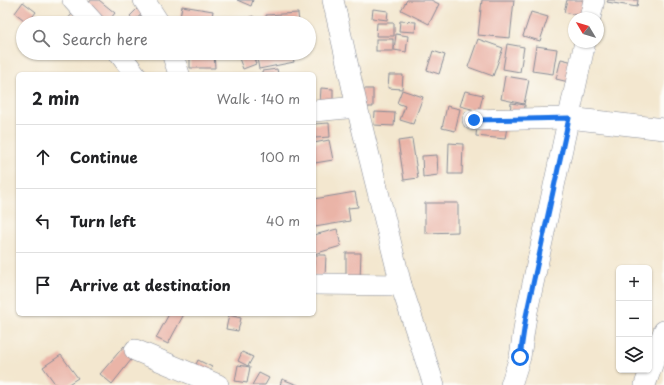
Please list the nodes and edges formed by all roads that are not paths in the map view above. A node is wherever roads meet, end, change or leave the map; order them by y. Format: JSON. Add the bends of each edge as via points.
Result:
{"nodes":[{"id":1,"x":73,"y":0,"type":"edge"},
{"id":2,"x":144,"y":0,"type":"edge"},
{"id":3,"x":333,"y":0,"type":"edge"},
{"id":4,"x":594,"y":0,"type":"edge"},
{"id":5,"x":591,"y":12,"type":"edge"},
{"id":6,"x":88,"y":16,"type":"edge"},
{"id":7,"x":154,"y":16,"type":"edge"},
{"id":8,"x":584,"y":48,"type":"edge"},
{"id":9,"x":124,"y":60,"type":"edge"},
{"id":10,"x":174,"y":60,"type":"edge"},
{"id":11,"x":133,"y":72,"type":"edge"},
{"id":12,"x":178,"y":72,"type":"edge"},
{"id":13,"x":357,"y":107,"type":"junction"},
{"id":14,"x":316,"y":110,"type":"edge"},
{"id":15,"x":569,"y":118,"type":"junction"},
{"id":16,"x":474,"y":120,"type":"dead end"},
{"id":17,"x":664,"y":129,"type":"edge"},
{"id":18,"x":316,"y":284,"type":"edge"},
{"id":19,"x":401,"y":285,"type":"junction"},
{"id":20,"x":664,"y":331,"type":"edge"},
{"id":21,"x":135,"y":350,"type":"dead end"},
{"id":22,"x":659,"y":362,"type":"edge"},
{"id":23,"x":218,"y":385,"type":"edge"},
{"id":24,"x":434,"y":385,"type":"edge"},
{"id":25,"x":511,"y":385,"type":"edge"},
{"id":26,"x":645,"y":385,"type":"edge"}],
"edges":[{"from":1,"to":6,"type":"street"},
{"from":2,"to":7,"type":"street"},
{"from":3,"to":13,"type":"street"},
{"from":4,"to":5,"type":"street"},
{"from":8,"to":15,"type":"street"},
{"from":9,"to":11,"type":"street"},
{"from":10,"to":12,"type":"street"},
{"from":13,"to":14,"type":"street"},
{"from":13,"to":19,"type":"street"},
{"from":15,"to":16,"type":"street"},
{"from":15,"to":17,"type":"street"},
{"from":15,"to":25,"type":"street","via":[[526,316],[520,357]]},
{"from":18,"to":19,"type":"street"},
{"from":19,"to":24,"type":"street"},
{"from":20,"to":22,"type":"street"},
{"from":21,"to":23,"type":"street"},
{"from":22,"to":26,"type":"street"}]}
